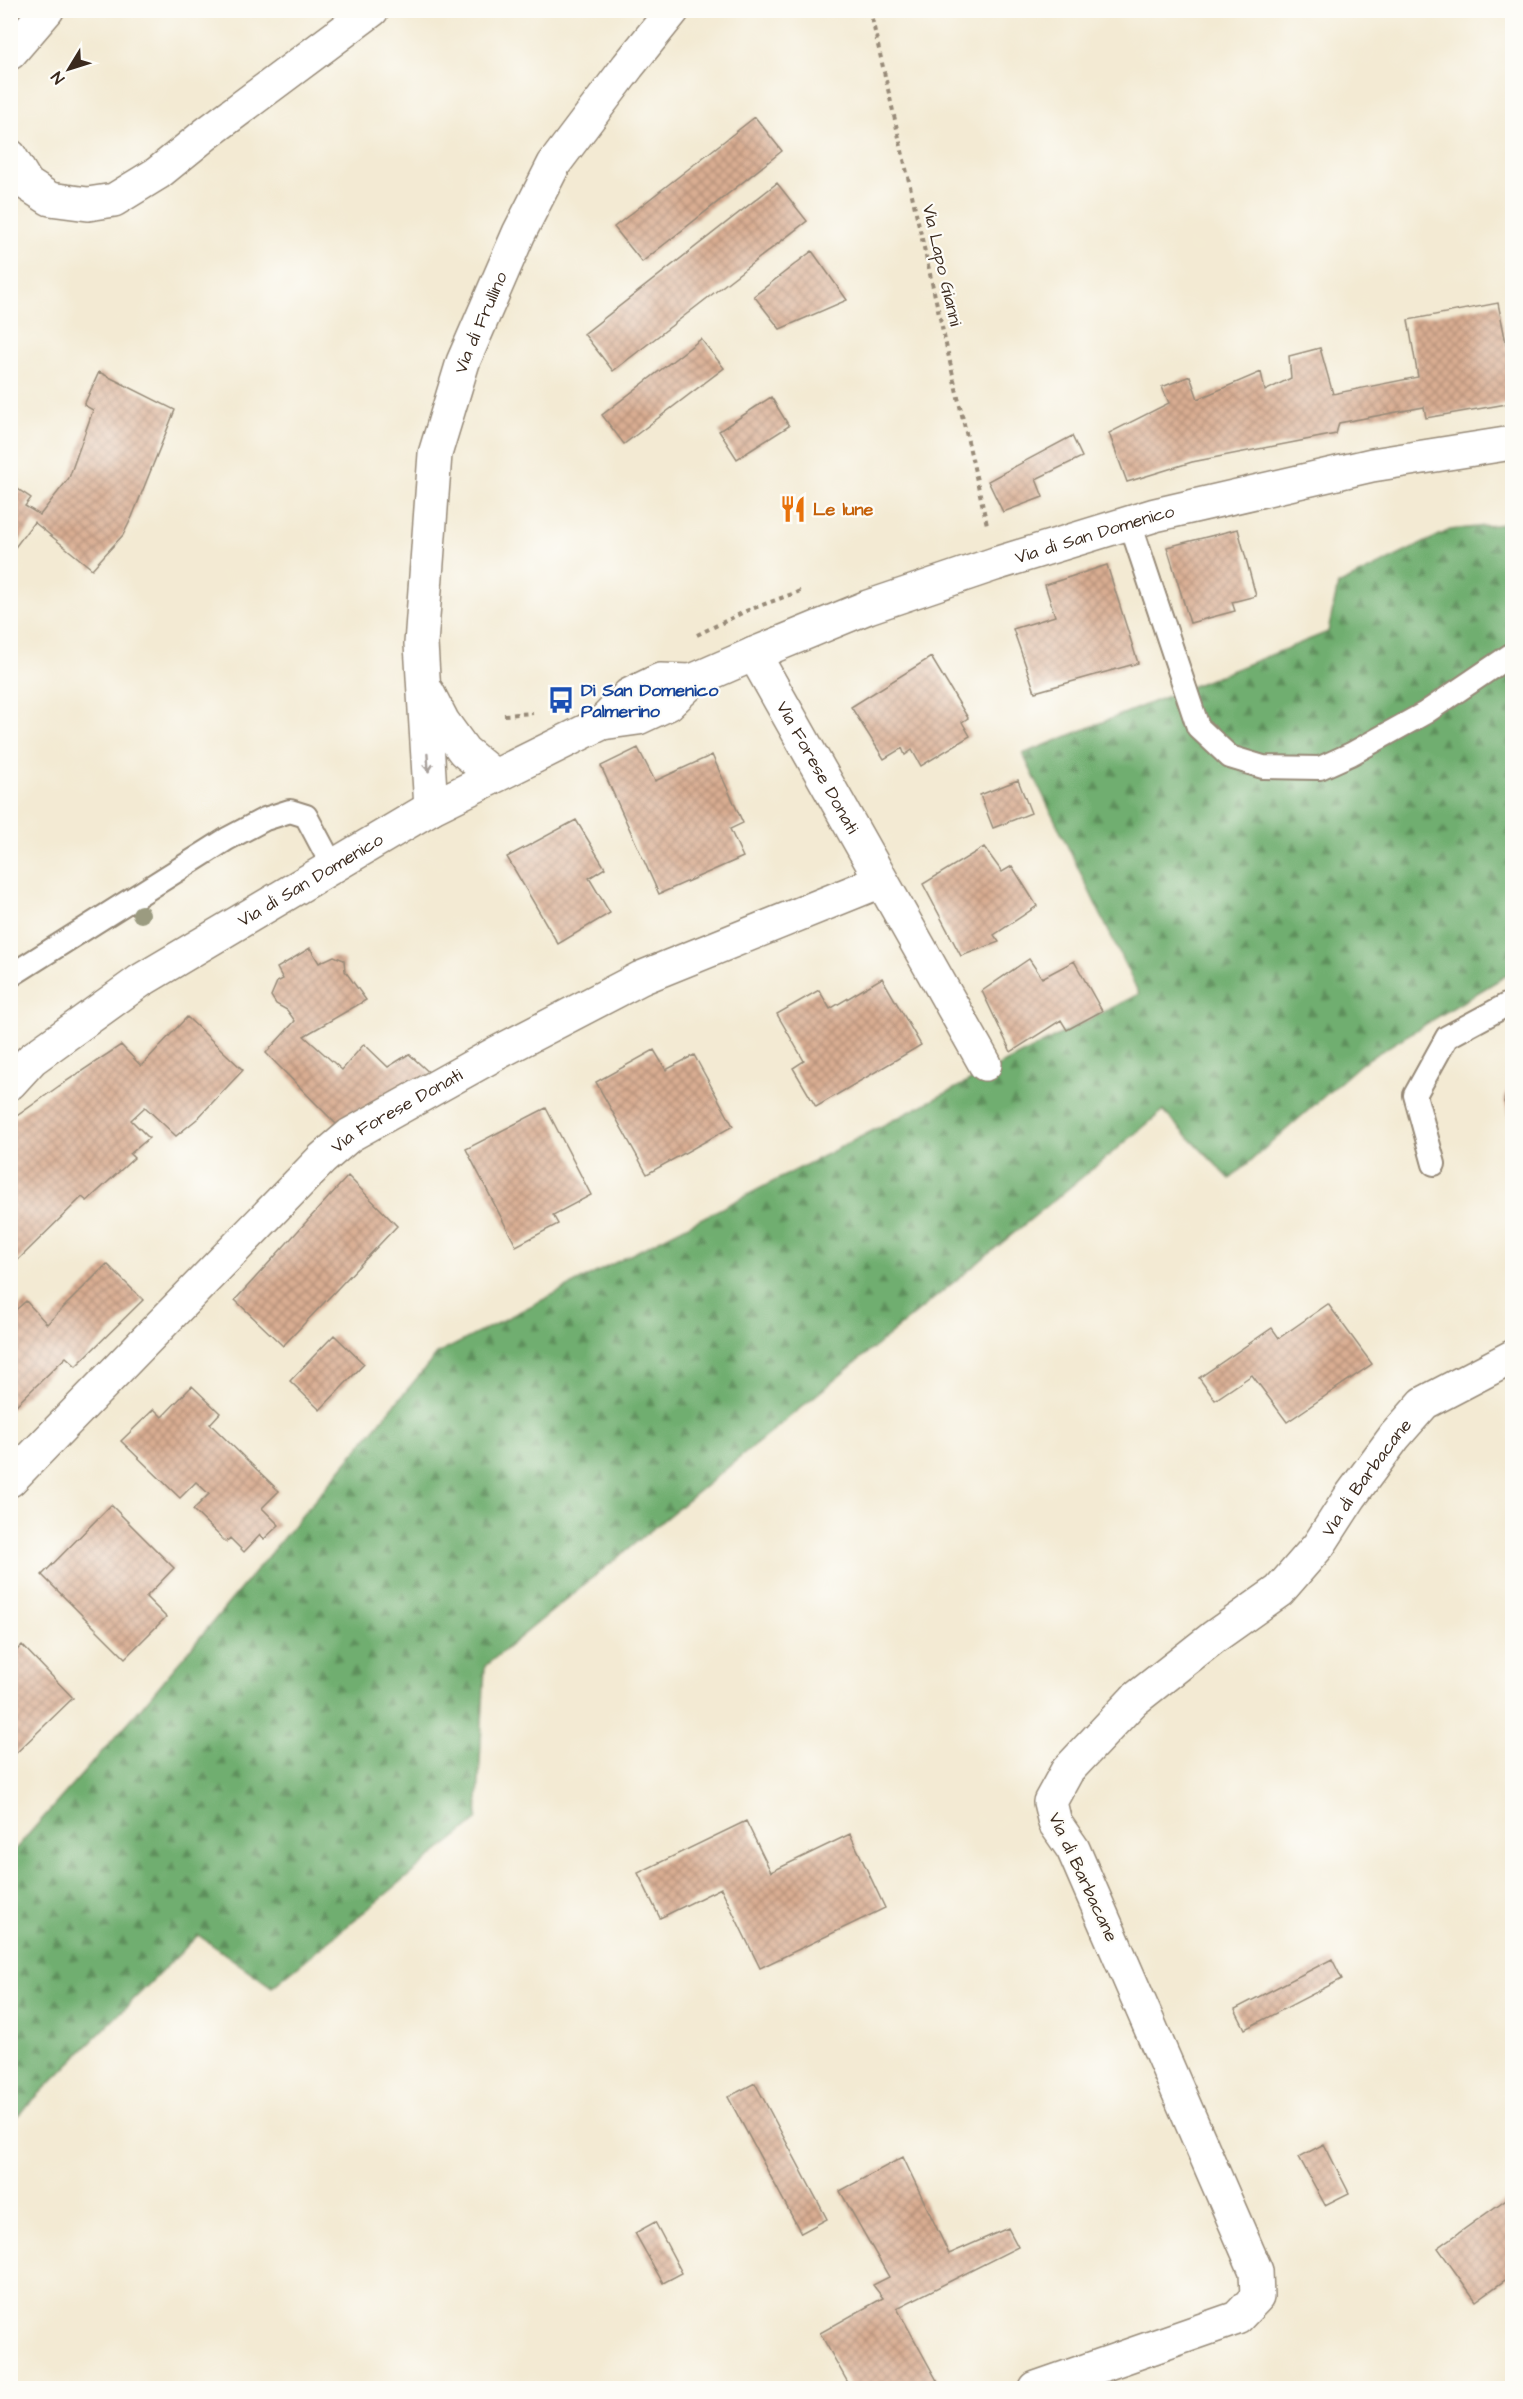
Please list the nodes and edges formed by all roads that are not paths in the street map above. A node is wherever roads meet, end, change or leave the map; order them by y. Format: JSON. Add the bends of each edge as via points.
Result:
{"nodes":[{"id":1,"x":47,"y":10,"type":"edge"},
{"id":2,"x":372,"y":10,"type":"edge"},
{"id":3,"x":673,"y":10,"type":"edge"},
{"id":4,"x":10,"y":53,"type":"edge"},
{"id":5,"x":10,"y":156,"type":"edge"},
{"id":6,"x":1512,"y":442,"type":"edge"},
{"id":7,"x":1130,"y":522,"type":"junction"},
{"id":8,"x":753,"y":654,"type":"junction"},
{"id":9,"x":1512,"y":654,"type":"edge"},
{"id":10,"x":423,"y":683,"type":"junction"},
{"id":11,"x":494,"y":775,"type":"junction"},
{"id":12,"x":431,"y":808,"type":"junction"},
{"id":13,"x":332,"y":865,"type":"junction"},
{"id":14,"x":881,"y":881,"type":"junction"},
{"id":15,"x":10,"y":976,"type":"edge"},
{"id":16,"x":1512,"y":1002,"type":"edge"},
{"id":17,"x":21,"y":1063,"type":"edge"},
{"id":18,"x":985,"y":1064,"type":"dead end"},
{"id":19,"x":10,"y":1083,"type":"edge"},
{"id":20,"x":1434,"y":1164,"type":"dead end"},
{"id":21,"x":1512,"y":1357,"type":"edge"},
{"id":22,"x":10,"y":1480,"type":"edge"},
{"id":23,"x":1036,"y":2388,"type":"edge"}],
"edges":[{"from":1,"to":4,"type":"street"},
{"from":2,"to":5,"type":"street","via":[[158,173],[114,200],[88,204],[50,199],[27,184]]},
{"from":3,"to":10,"type":"street","name":"Via di Frullino","via":[[554,164],[463,362],[435,454],[421,644]]},
{"from":6,"to":7,"type":"street","name":"Via di San Domenico","via":[[1372,465]]},
{"from":7,"to":8,"type":"street","name":"Via di San Domenico","via":[[868,607]]},
{"from":7,"to":9,"type":"lane","via":[[1198,727],[1230,757],[1263,767],[1320,768],[1425,713]]},
{"from":8,"to":11,"type":"street","name":"Via di San Domenico","via":[[692,681],[660,680],[629,695],[602,723]]},
{"from":8,"to":14,"type":"street","name":"Via Forese Donati"},
{"from":10,"to":11,"type":"street","name":"Via di Frullino","via":[[456,741]]},
{"from":10,"to":12,"type":"street","name":"Via di Frullino","one_way":true},
{"from":11,"to":12,"type":"street","name":"Via di San Domenico"},
{"from":12,"to":13,"type":"street","name":"Via di San Domenico"},
{"from":13,"to":15,"type":"lane","via":[[306,816],[290,811],[265,819]]},
{"from":13,"to":17,"type":"street","name":"Via di San Domenico","via":[[140,981]]},
{"from":14,"to":18,"type":"street","name":"Via Forese Donati"},
{"from":14,"to":22,"type":"street","name":"Via Forese Donati","via":[[641,978],[350,1135],[322,1159]]},
{"from":16,"to":20,"type":"lane","via":[[1447,1037],[1415,1095]]},
{"from":17,"to":19,"type":"street","name":"Via di San Domenico"},
{"from":21,"to":23,"type":"street","name":"Via di Barbacane","via":[[1424,1403],[1389,1444],[1319,1545],[1279,1591],[1134,1700],[1067,1771],[1050,1802],[1055,1822],[1073,1848],[1256,2271],[1257,2297],[1237,2318]]}]}
